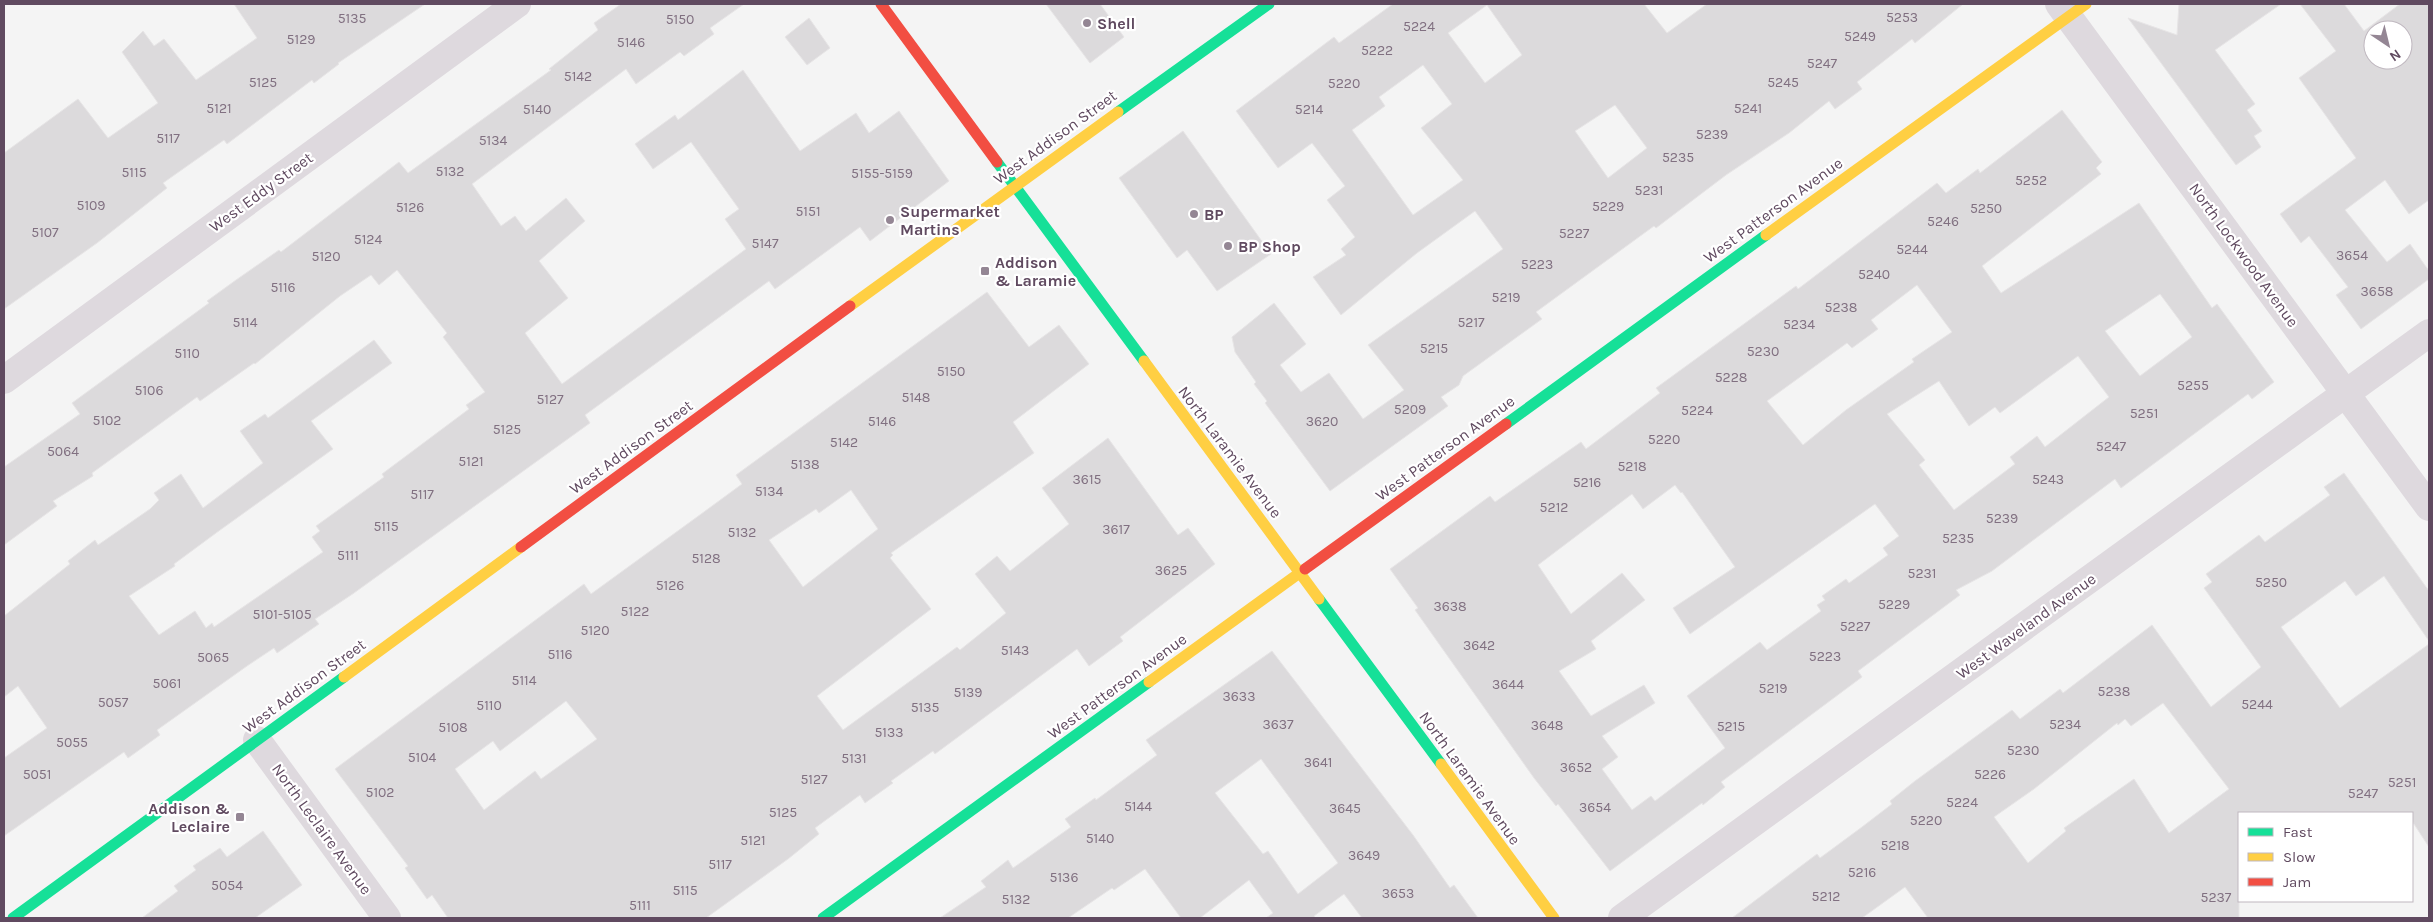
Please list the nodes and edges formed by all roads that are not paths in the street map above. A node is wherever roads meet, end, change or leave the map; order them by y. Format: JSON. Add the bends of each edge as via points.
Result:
{"nodes":[{"id":1,"x":518,"y":4,"type":"edge"},
{"id":2,"x":881,"y":4,"type":"edge"},
{"id":3,"x":1269,"y":4,"type":"edge"},
{"id":4,"x":2071,"y":8,"type":"edge"},
{"id":5,"x":1015,"y":186,"type":"junction"},
{"id":6,"x":2429,"y":333,"type":"edge"},
{"id":7,"x":4,"y":380,"type":"edge"},
{"id":8,"x":2346,"y":394,"type":"junction"},
{"id":9,"x":2429,"y":507,"type":"edge"},
{"id":10,"x":1300,"y":573,"type":"junction"},
{"id":11,"x":257,"y":740,"type":"junction"},
{"id":12,"x":13,"y":918,"type":"edge"},
{"id":13,"x":387,"y":918,"type":"edge"},
{"id":14,"x":823,"y":918,"type":"edge"},
{"id":15,"x":1554,"y":918,"type":"edge"},
{"id":16,"x":1622,"y":918,"type":"edge"}],
"edges":[{"from":1,"to":7,"type":"street","name":"West Eddy Street"},
{"from":2,"to":5,"type":"street","name":"North Laramie Avenue"},
{"from":3,"to":5,"type":"street","name":"West Addison Street"},
{"from":4,"to":8,"type":"street","name":"North Lockwood Avenue"},
{"from":4,"to":10,"type":"street","name":"West Patterson Avenue"},
{"from":5,"to":10,"type":"street","name":"North Laramie Avenue"},
{"from":5,"to":11,"type":"street","name":"West Addison Street"},
{"from":6,"to":8,"type":"street","name":"West Waveland Avenue"},
{"from":8,"to":9,"type":"street","name":"North Lockwood Avenue"},
{"from":8,"to":16,"type":"street","name":"West Waveland Avenue"},
{"from":10,"to":14,"type":"street","name":"West Patterson Avenue"},
{"from":10,"to":15,"type":"street","name":"North Laramie Avenue"},
{"from":11,"to":12,"type":"street","name":"West Addison Street"},
{"from":11,"to":13,"type":"street","name":"North Leclaire Avenue"}]}
